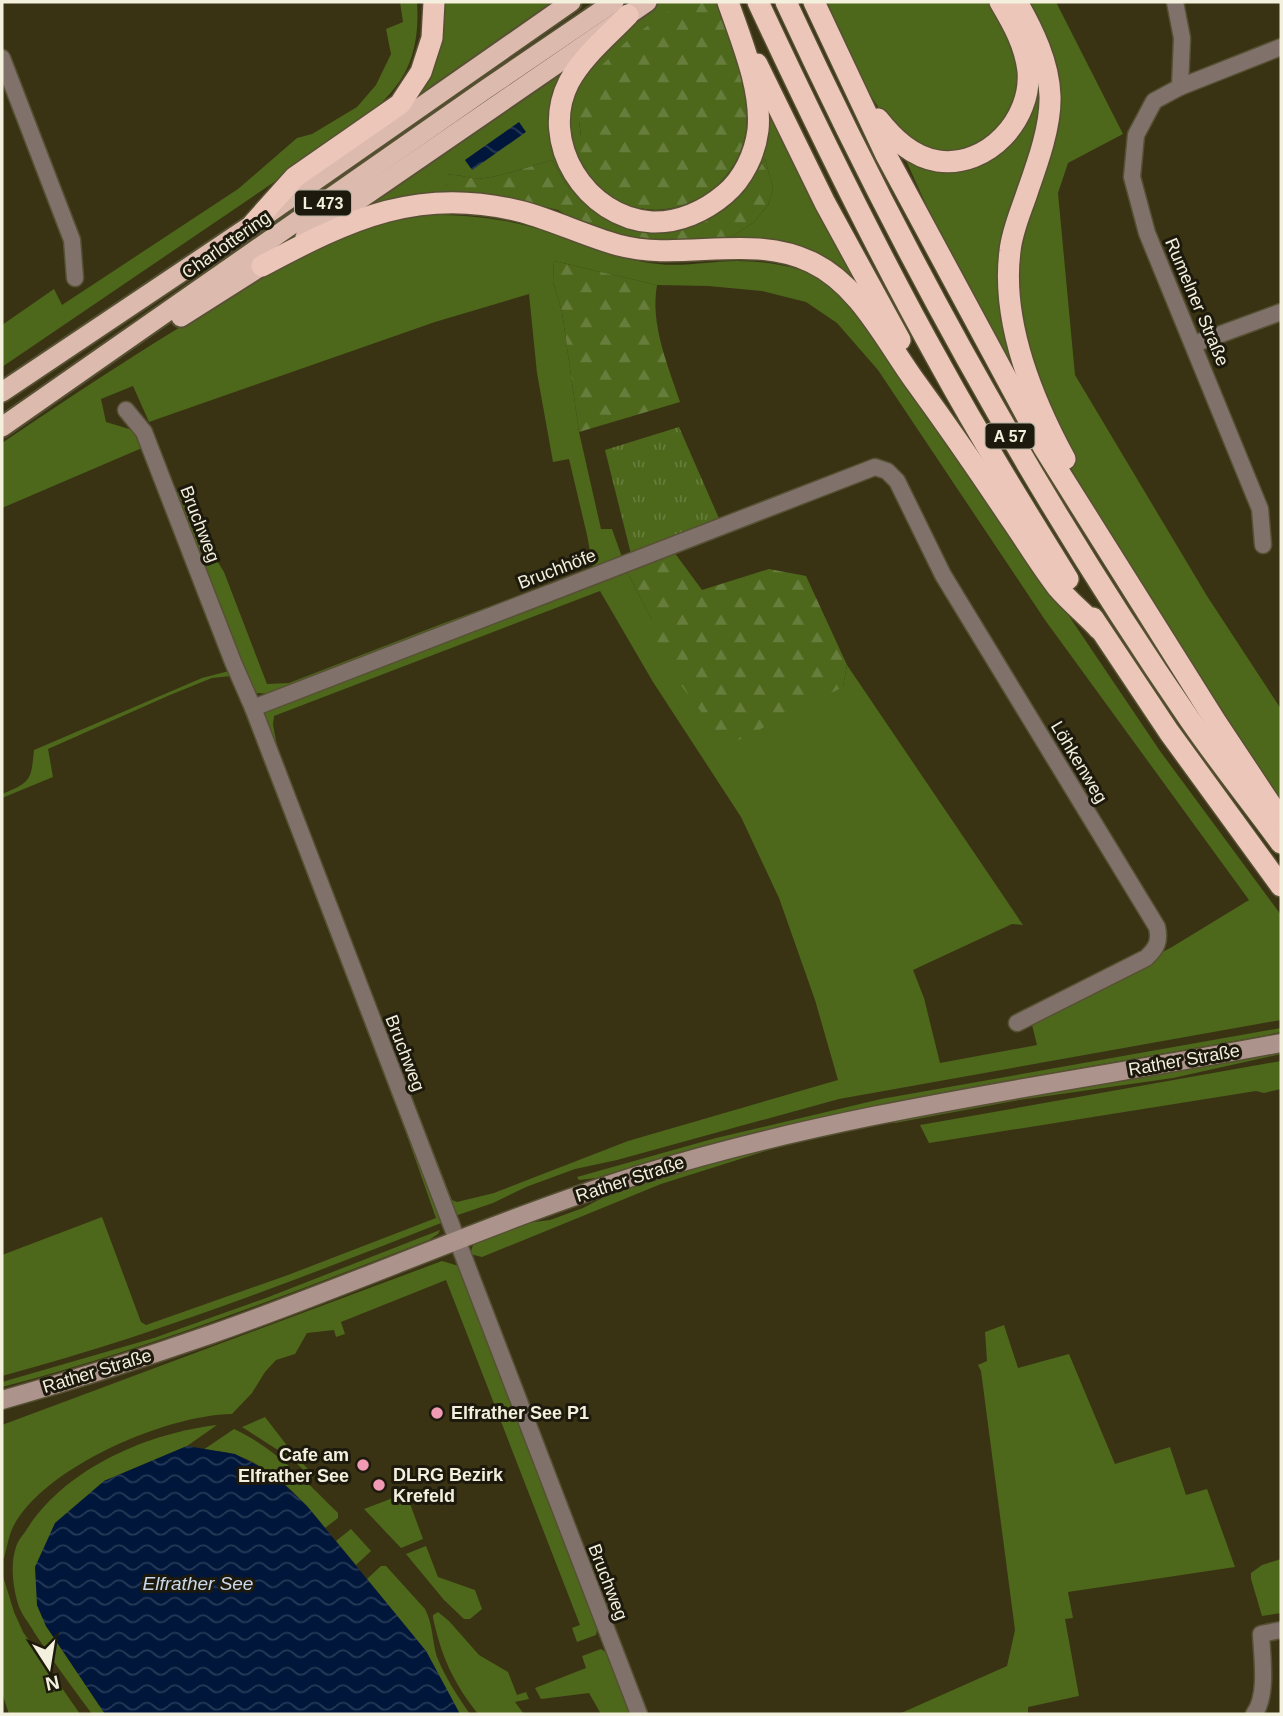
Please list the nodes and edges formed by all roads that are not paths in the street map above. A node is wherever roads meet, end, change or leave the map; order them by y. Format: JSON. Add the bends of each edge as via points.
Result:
{"nodes":[{"id":1,"x":434,"y":2,"type":"edge"},
{"id":2,"x":571,"y":2,"type":"edge"},
{"id":3,"x":647,"y":2,"type":"edge"},
{"id":4,"x":728,"y":2,"type":"edge"},
{"id":5,"x":758,"y":2,"type":"edge"},
{"id":6,"x":786,"y":2,"type":"edge"},
{"id":7,"x":814,"y":2,"type":"edge"},
{"id":8,"x":1000,"y":2,"type":"edge"},
{"id":9,"x":1017,"y":2,"type":"edge"},
{"id":10,"x":1175,"y":2,"type":"edge"},
{"id":11,"x":621,"y":8,"type":"edge"},
{"id":12,"x":832,"y":41,"type":"junction"},
{"id":13,"x":1281,"y":47,"type":"edge"},
{"id":14,"x":2,"y":58,"type":"edge"},
{"id":15,"x":1180,"y":88,"type":"junction"},
{"id":16,"x":253,"y":224,"type":"junction"},
{"id":17,"x":262,"y":266,"type":"junction"},
{"id":18,"x":75,"y":278,"type":"dead end"},
{"id":19,"x":1281,"y":312,"type":"edge"},
{"id":20,"x":1194,"y":344,"type":"junction"},
{"id":21,"x":2,"y":392,"type":"edge"},
{"id":22,"x":33,"y":406,"type":"junction"},
{"id":23,"x":126,"y":410,"type":"dead end"},
{"id":24,"x":937,"y":410,"type":"junction"},
{"id":25,"x":2,"y":427,"type":"edge"},
{"id":26,"x":875,"y":467,"type":"joint"},
{"id":27,"x":1263,"y":545,"type":"dead end"},
{"id":28,"x":1137,"y":593,"type":"junction"},
{"id":29,"x":1099,"y":629,"type":"junction"},
{"id":30,"x":253,"y":708,"type":"junction"},
{"id":31,"x":1281,"y":820,"type":"edge"},
{"id":32,"x":1281,"y":843,"type":"edge"},
{"id":33,"x":1281,"y":886,"type":"edge"},
{"id":34,"x":1017,"y":1023,"type":"dead end"},
{"id":35,"x":1281,"y":1043,"type":"edge"},
{"id":36,"x":456,"y":1240,"type":"junction"},
{"id":37,"x":2,"y":1400,"type":"edge"},
{"id":38,"x":1281,"y":1630,"type":"edge"},
{"id":39,"x":639,"y":1714,"type":"edge"},
{"id":40,"x":1254,"y":1714,"type":"edge"}],
"edges":[{"from":1,"to":16,"type":"highway","via":[[432,38],[421,72],[400,104],[295,177]]},
{"from":2,"to":16,"type":"highway","name":"Charlottering","number":"L 473"},
{"from":3,"to":11,"type":"highway"},
{"from":4,"to":11,"type":"highway","via":[[751,69],[758,130],[749,162],[734,187],[709,207],[679,219],[652,222],[622,215],[598,201],[579,182],[564,153],[558,127],[568,83]]},
{"from":4,"to":24,"type":"highway","via":[[825,203]]},
{"from":5,"to":29,"type":"highway","number":"A 57","via":[[940,365]]},
{"from":6,"to":32,"type":"highway","number":"A 57","via":[[898,232],[1024,460],[1183,710]]},
{"from":7,"to":12,"type":"highway"},
{"from":8,"to":12,"type":"highway","via":[[1021,38],[1028,72],[1025,100],[1013,127],[993,146],[967,159],[938,161],[915,154],[892,138]]},
{"from":9,"to":28,"type":"highway","via":[[1044,61],[1050,97],[1038,160],[1010,249],[1008,290],[1015,340],[1061,452]]},
{"from":10,"to":15,"type":"street","via":[[1182,38]]},
{"from":11,"to":17,"type":"highway"},
{"from":11,"to":22,"type":"highway","name":"Charlottering","number":"L 473","via":[[485,89]]},
{"from":12,"to":28,"type":"highway","via":[[886,155],[1044,448]]},
{"from":13,"to":15,"type":"street","name":"Rumelner Straße"},
{"from":14,"to":18,"type":"street","via":[[72,240]]},
{"from":15,"to":20,"type":"street","name":"Rumelner Straße","via":[[1154,101],[1136,135],[1132,177],[1147,233]]},
{"from":16,"to":21,"type":"highway","name":"Charlottering","number":"L 473"},
{"from":17,"to":22,"type":"highway"},
{"from":17,"to":24,"type":"highway","via":[[362,218],[400,207],[442,203],[523,212],[620,245],[654,251],[745,248],[781,252],[810,261],[856,297]]},
{"from":19,"to":20,"type":"street"},
{"from":20,"to":27,"type":"street","name":"Rumelner Straße","via":[[1260,509]]},
{"from":22,"to":25,"type":"highway","name":"Charlottering","number":"L 473"},
{"from":23,"to":30,"type":"street","name":"Bruchweg","via":[[144,432]]},
{"from":24,"to":29,"type":"highway","via":[[1059,589]]},
{"from":26,"to":30,"type":"street","name":"Bruchhöfe"},
{"from":26,"to":34,"type":"street","name":"Löhkenweg","via":[[897,481],[943,575],[1160,938],[1146,958]]},
{"from":28,"to":31,"type":"highway"},
{"from":29,"to":33,"type":"highway","number":"A 57"},
{"from":30,"to":36,"type":"street","name":"Bruchweg"},
{"from":35,"to":36,"type":"main road","name":"Rather Straße","via":[[807,1129],[645,1173]]},
{"from":36,"to":37,"type":"main road","name":"Rather Straße","via":[[214,1333]]},
{"from":36,"to":39,"type":"street","name":"Bruchweg"},
{"from":38,"to":40,"type":"street","via":[[1261,1634],[1263,1681]]}]}
